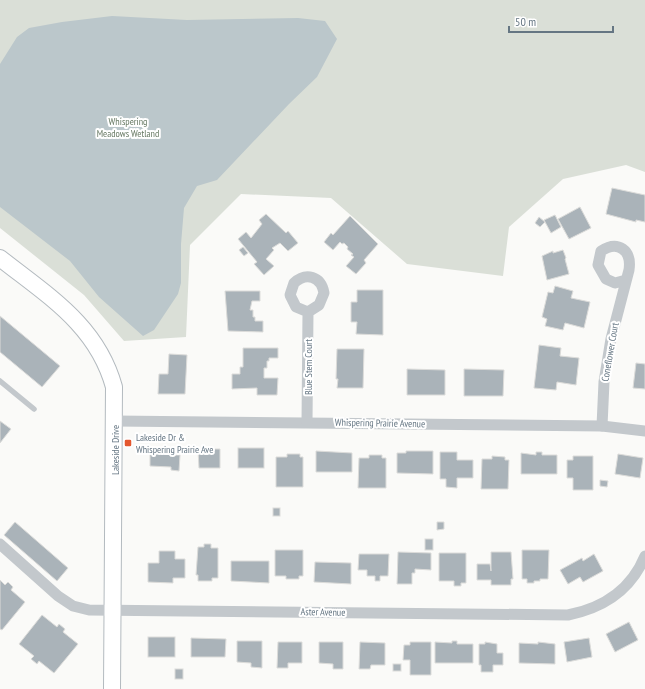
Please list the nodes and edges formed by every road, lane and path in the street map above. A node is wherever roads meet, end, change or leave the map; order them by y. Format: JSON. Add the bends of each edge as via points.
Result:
{"nodes":[{"id":1,"x":0,"y":258,"type":"edge"},
{"id":2,"x":626,"y":280,"type":"dead end"},
{"id":3,"x":308,"y":312,"type":"dead end"},
{"id":4,"x":0,"y":381,"type":"edge"},
{"id":5,"x":34,"y":409,"type":"dead end"},
{"id":6,"x":115,"y":421,"type":"junction"},
{"id":7,"x":308,"y":422,"type":"junction"},
{"id":8,"x":602,"y":426,"type":"junction"},
{"id":9,"x":645,"y":432,"type":"edge"},
{"id":10,"x":0,"y":544,"type":"edge"},
{"id":11,"x":645,"y":556,"type":"edge"},
{"id":12,"x":114,"y":609,"type":"junction"},
{"id":13,"x":112,"y":689,"type":"edge"}],
"edges":[{"from":1,"to":6,"type":"street","name":"Lakeside Drive","via":[[72,316],[88,333],[109,371],[114,388]]},
{"from":2,"to":8,"type":"street","name":"Coneflower Court","via":[[611,338],[604,382]]},
{"from":3,"to":7,"type":"street","name":"Blue Stem Court"},
{"from":4,"to":5,"type":"lane"},
{"from":6,"to":7,"type":"street","name":"Whispering Prairie Avenue"},
{"from":6,"to":12,"type":"street","name":"Lakeside Drive"},
{"from":7,"to":8,"type":"street","name":"Whispering Prairie Avenue"},
{"from":8,"to":9,"type":"street","name":"Whispering Prairie Avenue"},
{"from":10,"to":12,"type":"street","name":"Aster Avenue","via":[[58,596],[73,606],[89,610]]},
{"from":11,"to":12,"type":"street","name":"Aster Avenue","via":[[630,582],[618,594],[602,605],[568,615]]},
{"from":12,"to":13,"type":"street","name":"Lakeside Drive"}]}
